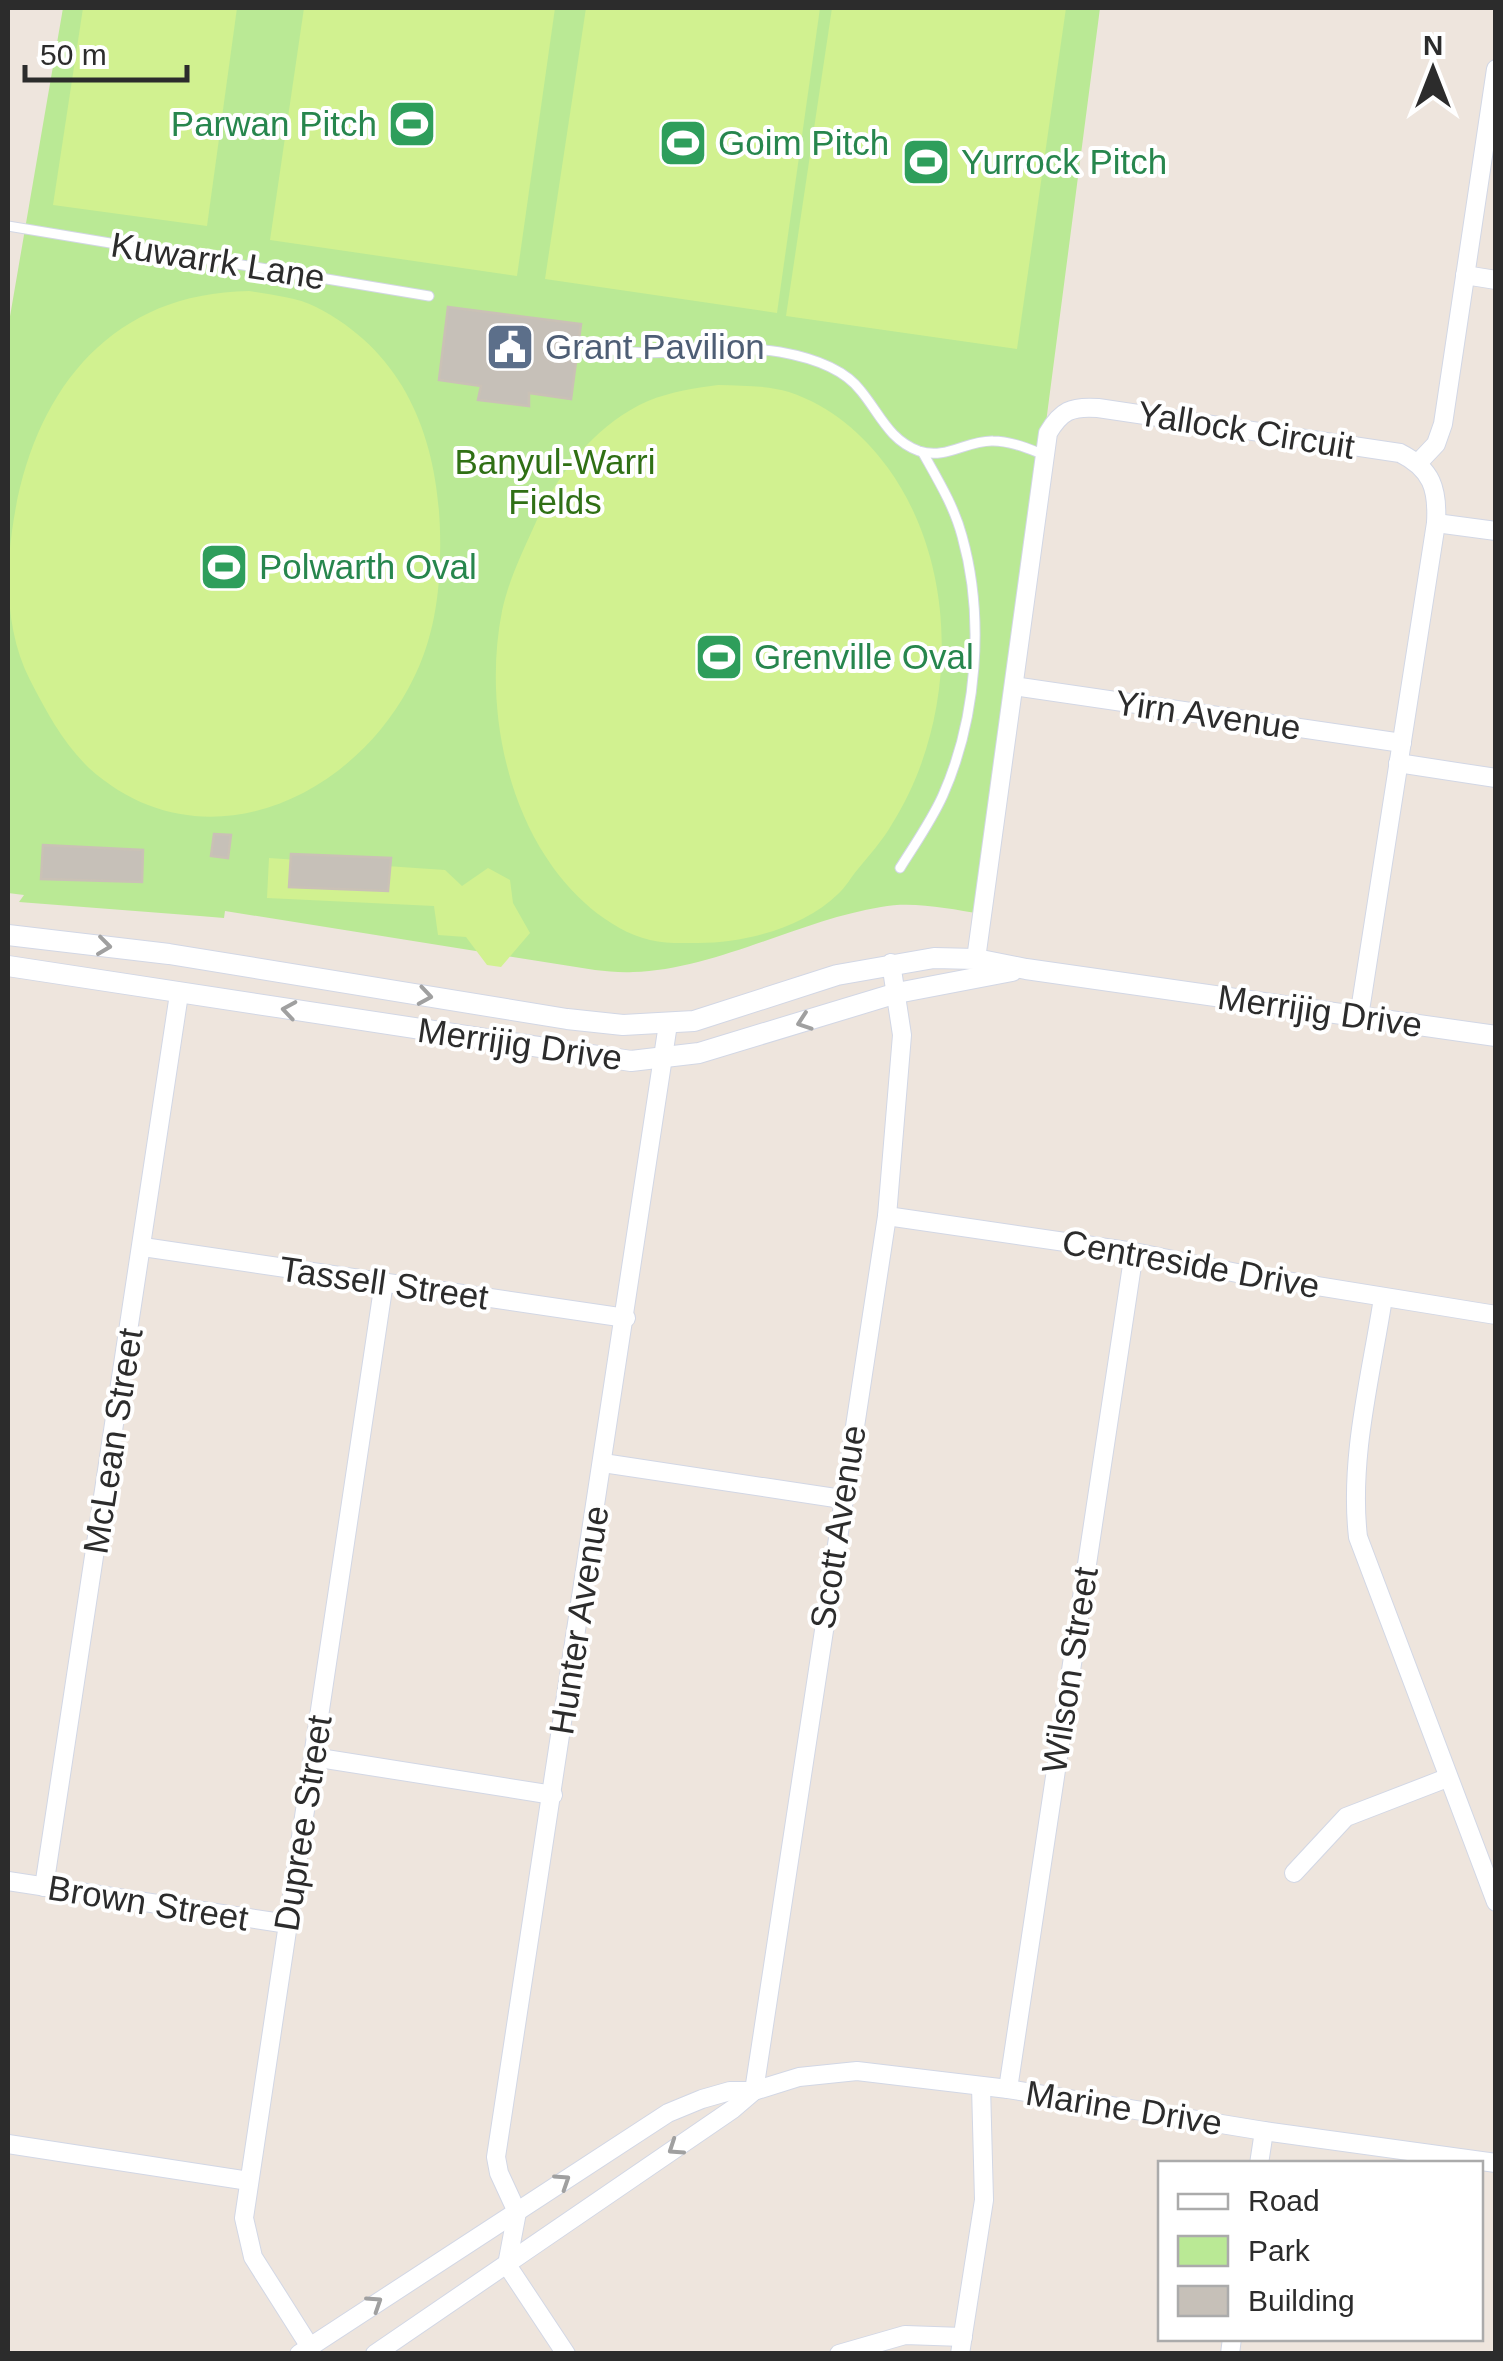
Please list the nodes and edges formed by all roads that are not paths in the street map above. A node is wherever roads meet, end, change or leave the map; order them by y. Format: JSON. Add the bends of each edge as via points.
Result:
{"nodes":[{"id":1,"x":1496,"y":70,"type":"edge"},
{"id":2,"x":8,"y":226,"type":"edge"},
{"id":3,"x":1465,"y":275,"type":"junction"},
{"id":4,"x":1496,"y":280,"type":"edge"},
{"id":5,"x":429,"y":296,"type":"dead end"},
{"id":6,"x":603,"y":348,"type":"dead end"},
{"id":7,"x":923,"y":452,"type":"junction"},
{"id":8,"x":1045,"y":455,"type":"junction"},
{"id":9,"x":1419,"y":462,"type":"junction"},
{"id":10,"x":1436,"y":523,"type":"junction"},
{"id":11,"x":1496,"y":531,"type":"edge"},
{"id":12,"x":1014,"y":686,"type":"junction"},
{"id":13,"x":1402,"y":743,"type":"junction"},
{"id":14,"x":1398,"y":763,"type":"junction"},
{"id":15,"x":1496,"y":778,"type":"edge"},
{"id":16,"x":900,"y":868,"type":"dead end"},
{"id":17,"x":8,"y":935,"type":"edge"},
{"id":18,"x":976,"y":959,"type":"junction"},
{"id":19,"x":891,"y":963,"type":"junction"},
{"id":20,"x":8,"y":966,"type":"edge"},
{"id":21,"x":1026,"y":969,"type":"junction"},
{"id":22,"x":897,"y":993,"type":"junction"},
{"id":23,"x":179,"y":994,"type":"junction"},
{"id":24,"x":1359,"y":1016,"type":"junction"},
{"id":25,"x":668,"y":1024,"type":"junction"},
{"id":26,"x":1496,"y":1036,"type":"edge"},
{"id":27,"x":663,"y":1060,"type":"junction"},
{"id":28,"x":887,"y":1216,"type":"junction"},
{"id":29,"x":143,"y":1248,"type":"junction"},
{"id":30,"x":1134,"y":1252,"type":"junction"},
{"id":31,"x":384,"y":1282,"type":"junction"},
{"id":32,"x":1383,"y":1298,"type":"junction"},
{"id":33,"x":1496,"y":1315,"type":"edge"},
{"id":34,"x":626,"y":1318,"type":"junction"},
{"id":35,"x":603,"y":1463,"type":"junction"},
{"id":36,"x":842,"y":1499,"type":"junction"},
{"id":37,"x":313,"y":1757,"type":"junction"},
{"id":38,"x":1447,"y":1778,"type":"junction"},
{"id":39,"x":553,"y":1795,"type":"junction"},
{"id":40,"x":1294,"y":1874,"type":"dead end"},
{"id":41,"x":8,"y":1881,"type":"edge"},
{"id":42,"x":44,"y":1887,"type":"junction"},
{"id":43,"x":1496,"y":1902,"type":"edge"},
{"id":44,"x":288,"y":1924,"type":"junction"},
{"id":45,"x":982,"y":2086,"type":"junction"},
{"id":46,"x":1008,"y":2089,"type":"junction"},
{"id":47,"x":754,"y":2091,"type":"junction"},
{"id":48,"x":1264,"y":2131,"type":"junction"},
{"id":49,"x":8,"y":2144,"type":"edge"},
{"id":50,"x":1259,"y":2161,"type":"edge"},
{"id":51,"x":1482,"y":2161,"type":"edge"},
{"id":52,"x":249,"y":2181,"type":"junction"},
{"id":53,"x":517,"y":2212,"type":"junction"},
{"id":54,"x":507,"y":2264,"type":"junction"},
{"id":55,"x":962,"y":2345,"type":"edge"},
{"id":56,"x":306,"y":2351,"type":"edge"},
{"id":57,"x":375,"y":2354,"type":"edge"},
{"id":58,"x":566,"y":2354,"type":"edge"},
{"id":59,"x":840,"y":2354,"type":"edge"}],
"edges":[{"from":1,"to":3,"type":"street"},
{"from":2,"to":5,"type":"lane","name":"Kuwarrk Lane"},
{"from":3,"to":4,"type":"street"},
{"from":3,"to":9,"type":"street","via":[[1443,424]]},
{"from":6,"to":7,"type":"lane","via":[[655,355],[741,348],[818,362],[859,387],[886,428]]},
{"from":7,"to":8,"type":"lane","via":[[992,441]]},
{"from":7,"to":16,"type":"lane","via":[[955,515],[969,562],[973,672],[944,792]]},
{"from":8,"to":9,"type":"street","name":"Yallock Circuit","via":[[1060,414],[1076,406],[1400,453]]},
{"from":8,"to":12,"type":"street","name":"Yallock Circuit"},
{"from":9,"to":10,"type":"street","via":[[1434,482]]},
{"from":10,"to":11,"type":"street"},
{"from":10,"to":13,"type":"street"},
{"from":12,"to":13,"type":"street","name":"Yirn Avenue"},
{"from":12,"to":18,"type":"street","name":"Yallock Circuit"},
{"from":13,"to":14,"type":"street"},
{"from":14,"to":15,"type":"street"},
{"from":14,"to":24,"type":"street"},
{"from":17,"to":25,"type":"street","name":"Merrijig Drive","one_way":true,"via":[[169,954],[568,1019]]},
{"from":18,"to":19,"type":"street","name":"Merrijig Drive"},
{"from":18,"to":21,"type":"street","name":"Merrijig Drive"},
{"from":19,"to":22,"type":"street","name":"Scott Avenue"},
{"from":19,"to":25,"type":"street","name":"Merrijig Drive"},
{"from":20,"to":23,"type":"street","name":"Merrijig Drive"},
{"from":21,"to":22,"type":"street","name":"Merrijig Drive"},
{"from":21,"to":24,"type":"street","name":"Merrijig Drive"},
{"from":22,"to":27,"type":"street","name":"Merrijig Drive","one_way":true,"via":[[746,1042]]},
{"from":22,"to":28,"type":"street","name":"Scott Avenue","via":[[902,1035]]},
{"from":27,"to":23,"type":"street","name":"Merrijig Drive","one_way":true,"via":[[604,1059]]},
{"from":23,"to":29,"type":"street","name":"McLean Street"},
{"from":24,"to":26,"type":"street","name":"Merrijig Drive"},
{"from":25,"to":27,"type":"street","name":"Hunter Avenue"},
{"from":27,"to":34,"type":"street","name":"Hunter Avenue"},
{"from":28,"to":30,"type":"street","name":"Centreside Drive"},
{"from":28,"to":36,"type":"street","name":"Scott Avenue"},
{"from":29,"to":31,"type":"street","name":"Tassell Street"},
{"from":29,"to":42,"type":"street","name":"McLean Street"},
{"from":30,"to":32,"type":"street","name":"Centreside Drive"},
{"from":30,"to":46,"type":"street","name":"Wilson Street"},
{"from":31,"to":34,"type":"street","name":"Tassell Street"},
{"from":31,"to":37,"type":"street","name":"Dupree Street"},
{"from":32,"to":33,"type":"street","name":"Centreside Drive"},
{"from":32,"to":38,"type":"street","via":[[1358,1459],[1358,1538]]},
{"from":34,"to":35,"type":"street","name":"Hunter Avenue"},
{"from":35,"to":36,"type":"street"},
{"from":35,"to":39,"type":"street","name":"Hunter Avenue"},
{"from":36,"to":47,"type":"street","name":"Scott Avenue"},
{"from":37,"to":39,"type":"street"},
{"from":37,"to":44,"type":"street","name":"Dupree Street"},
{"from":38,"to":40,"type":"street","via":[[1346,1817]]},
{"from":38,"to":43,"type":"street"},
{"from":39,"to":53,"type":"street","name":"Hunter Avenue","via":[[496,2156]]},
{"from":41,"to":42,"type":"street","name":"Brown Street"},
{"from":42,"to":44,"type":"street","name":"Brown Street"},
{"from":44,"to":52,"type":"street","name":"Dupree Street"},
{"from":45,"to":46,"type":"street","name":"Marine Drive"},
{"from":45,"to":47,"type":"street","name":"Marine Drive","via":[[858,2071],[791,2078]]},
{"from":45,"to":55,"type":"street","via":[[984,2200]]},
{"from":46,"to":48,"type":"street","name":"Marine Drive"},
{"from":53,"to":47,"type":"street","name":"Marine Drive","one_way":true,"via":[[668,2113],[702,2098]]},
{"from":47,"to":54,"type":"street","name":"Marine Drive","one_way":true},
{"from":48,"to":50,"type":"street"},
{"from":48,"to":51,"type":"street","name":"Marine Drive"},
{"from":49,"to":52,"type":"street"},
{"from":52,"to":56,"type":"street","name":"Dupree Street","via":[[246,2237]]},
{"from":53,"to":54,"type":"street"},
{"from":56,"to":53,"type":"street","name":"Marine Drive","one_way":true},
{"from":54,"to":57,"type":"street","name":"Marine Drive"},
{"from":54,"to":58,"type":"street"},
{"from":55,"to":59,"type":"street","via":[[905,2335]]}]}
